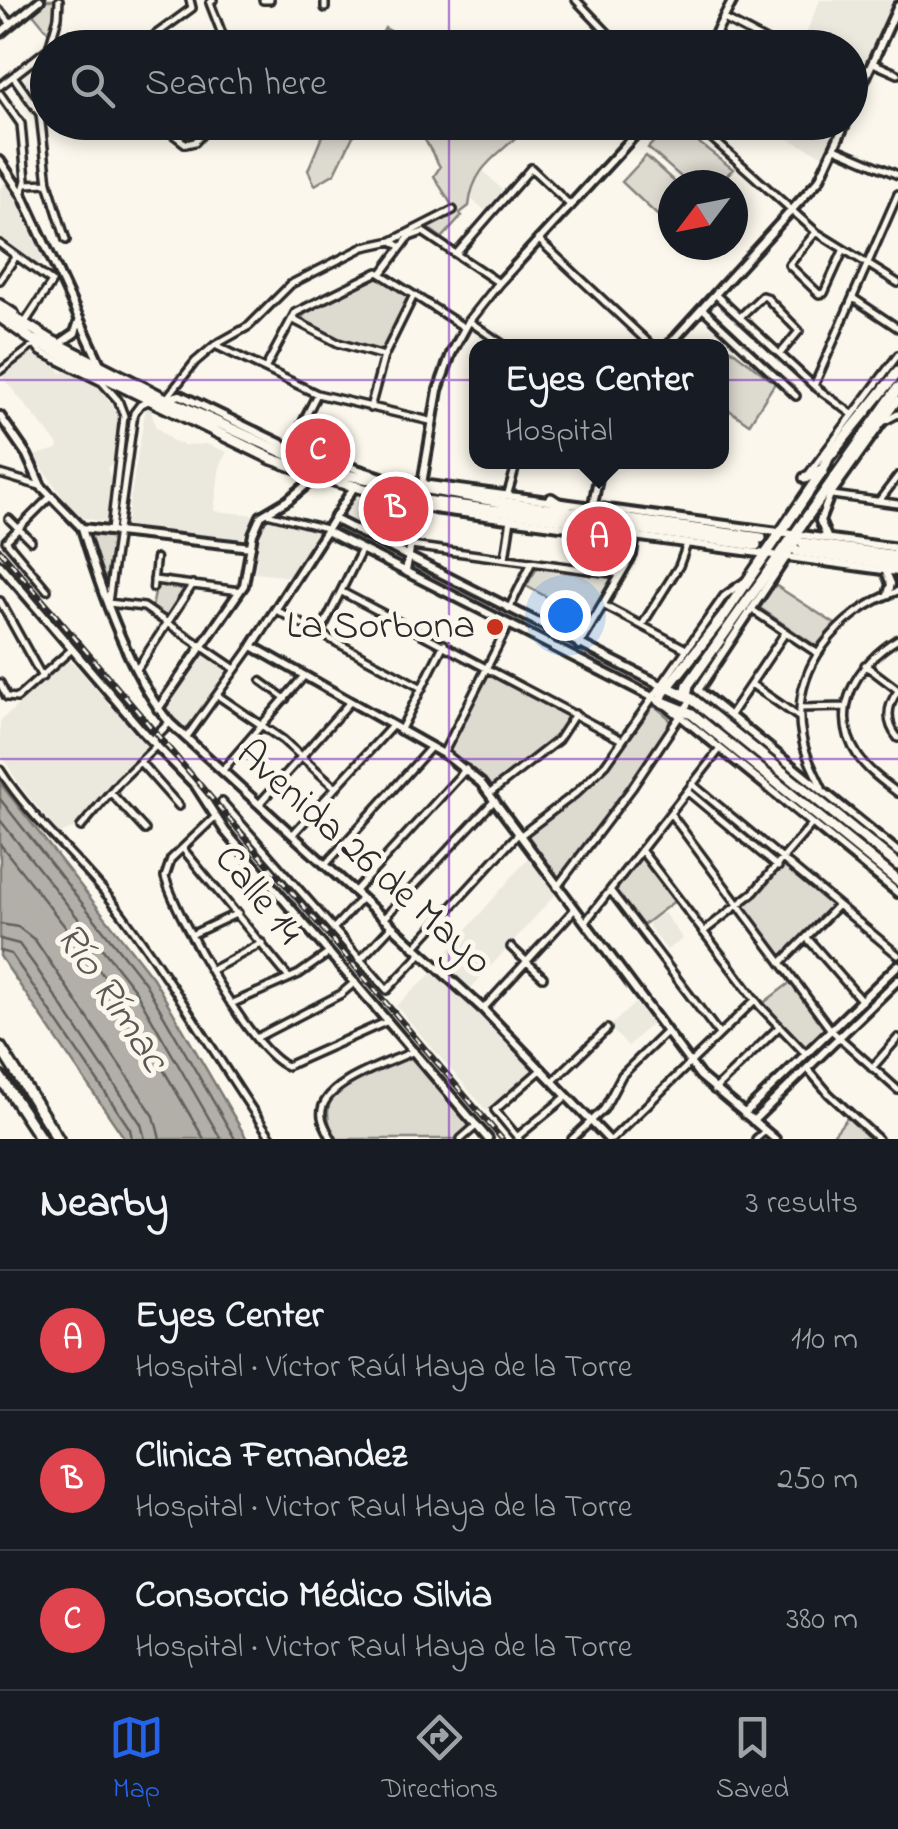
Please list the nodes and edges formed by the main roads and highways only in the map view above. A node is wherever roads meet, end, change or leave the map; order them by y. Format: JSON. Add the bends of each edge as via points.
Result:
{"nodes":[{"id":1,"x":0,"y":306,"type":"edge"},
{"id":2,"x":0,"y":319,"type":"edge"},
{"id":3,"x":898,"y":371,"type":"edge"},
{"id":4,"x":880,"y":378,"type":"road end"},
{"id":5,"x":898,"y":388,"type":"edge"},
{"id":6,"x":893,"y":408,"type":"edge"},
{"id":7,"x":854,"y":426,"type":"junction"},
{"id":8,"x":252,"y":440,"type":"junction"},
{"id":9,"x":860,"y":440,"type":"junction"},
{"id":10,"x":286,"y":446,"type":"road end"},
{"id":11,"x":822,"y":470,"type":"junction"},
{"id":12,"x":834,"y":474,"type":"junction"},
{"id":13,"x":806,"y":478,"type":"road end"},
{"id":14,"x":490,"y":491,"type":"road end"},
{"id":15,"x":420,"y":494,"type":"junction"},
{"id":16,"x":818,"y":496,"type":"junction"},
{"id":17,"x":550,"y":499,"type":"road end"},
{"id":18,"x":471,"y":501,"type":"junction"},
{"id":19,"x":568,"y":515,"type":"junction"},
{"id":20,"x":489,"y":516,"type":"road end"},
{"id":21,"x":547,"y":524,"type":"road end"},
{"id":22,"x":795,"y":539,"type":"junction"},
{"id":23,"x":758,"y":541,"type":"dead end"},
{"id":24,"x":898,"y":556,"type":"edge"},
{"id":25,"x":776,"y":557,"type":"junction"},
{"id":26,"x":898,"y":568,"type":"edge"},
{"id":27,"x":767,"y":585,"type":"road end"},
{"id":28,"x":750,"y":595,"type":"junction"},
{"id":29,"x":725,"y":631,"type":"junction"},
{"id":30,"x":723,"y":652,"type":"road end"},
{"id":31,"x":664,"y":688,"type":"junction"},
{"id":32,"x":692,"y":694,"type":"junction"},
{"id":33,"x":898,"y":865,"type":"edge"},
{"id":34,"x":898,"y":881,"type":"edge"},
{"id":35,"x":0,"y":1047,"type":"edge"},
{"id":36,"x":0,"y":1078,"type":"edge"},
{"id":37,"x":41,"y":1139,"type":"edge"},
{"id":38,"x":58,"y":1139,"type":"edge"}],
"edges":[{"from":1,"to":8,"type":"main road","via":[[56,343]]},
{"from":2,"to":15,"type":"main road","via":[[33,342],[272,459],[395,497]]},
{"from":3,"to":4,"type":"main road"},
{"from":3,"to":7,"type":"main road"},
{"from":5,"to":6,"type":"main road"},
{"from":6,"to":9,"type":"main road"},
{"from":7,"to":9,"type":"main road"},
{"from":7,"to":11,"type":"main road"},
{"from":8,"to":10,"type":"main road"},
{"from":8,"to":15,"type":"main road","via":[[324,470],[393,480]]},
{"from":9,"to":12,"type":"main road"},
{"from":11,"to":12,"type":"main road"},
{"from":11,"to":13,"type":"main road"},
{"from":11,"to":16,"type":"main road"},
{"from":12,"to":16,"type":"main road"},
{"from":14,"to":18,"type":"main road"},
{"from":15,"to":18,"type":"main road"},
{"from":16,"to":22,"type":"main road"},
{"from":17,"to":19,"type":"main road"},
{"from":18,"to":19,"type":"main road"},
{"from":18,"to":20,"type":"main road"},
{"from":19,"to":21,"type":"main road"},
{"from":19,"to":23,"type":"main road"},
{"from":22,"to":24,"type":"main road"},
{"from":22,"to":25,"type":"main road"},
{"from":22,"to":26,"type":"main road"},
{"from":25,"to":28,"type":"main road"},
{"from":25,"to":31,"type":"main road","via":[[752,576]]},
{"from":27,"to":28,"type":"main road"},
{"from":28,"to":29,"type":"main road"},
{"from":29,"to":30,"type":"main road"},
{"from":29,"to":32,"type":"main road","via":[[688,685]]},
{"from":31,"to":32,"type":"main road"},
{"from":31,"to":34,"type":"main road","via":[[659,701]]},
{"from":32,"to":33,"type":"main road"},
{"from":35,"to":38,"type":"main road"},
{"from":36,"to":37,"type":"main road"}]}
